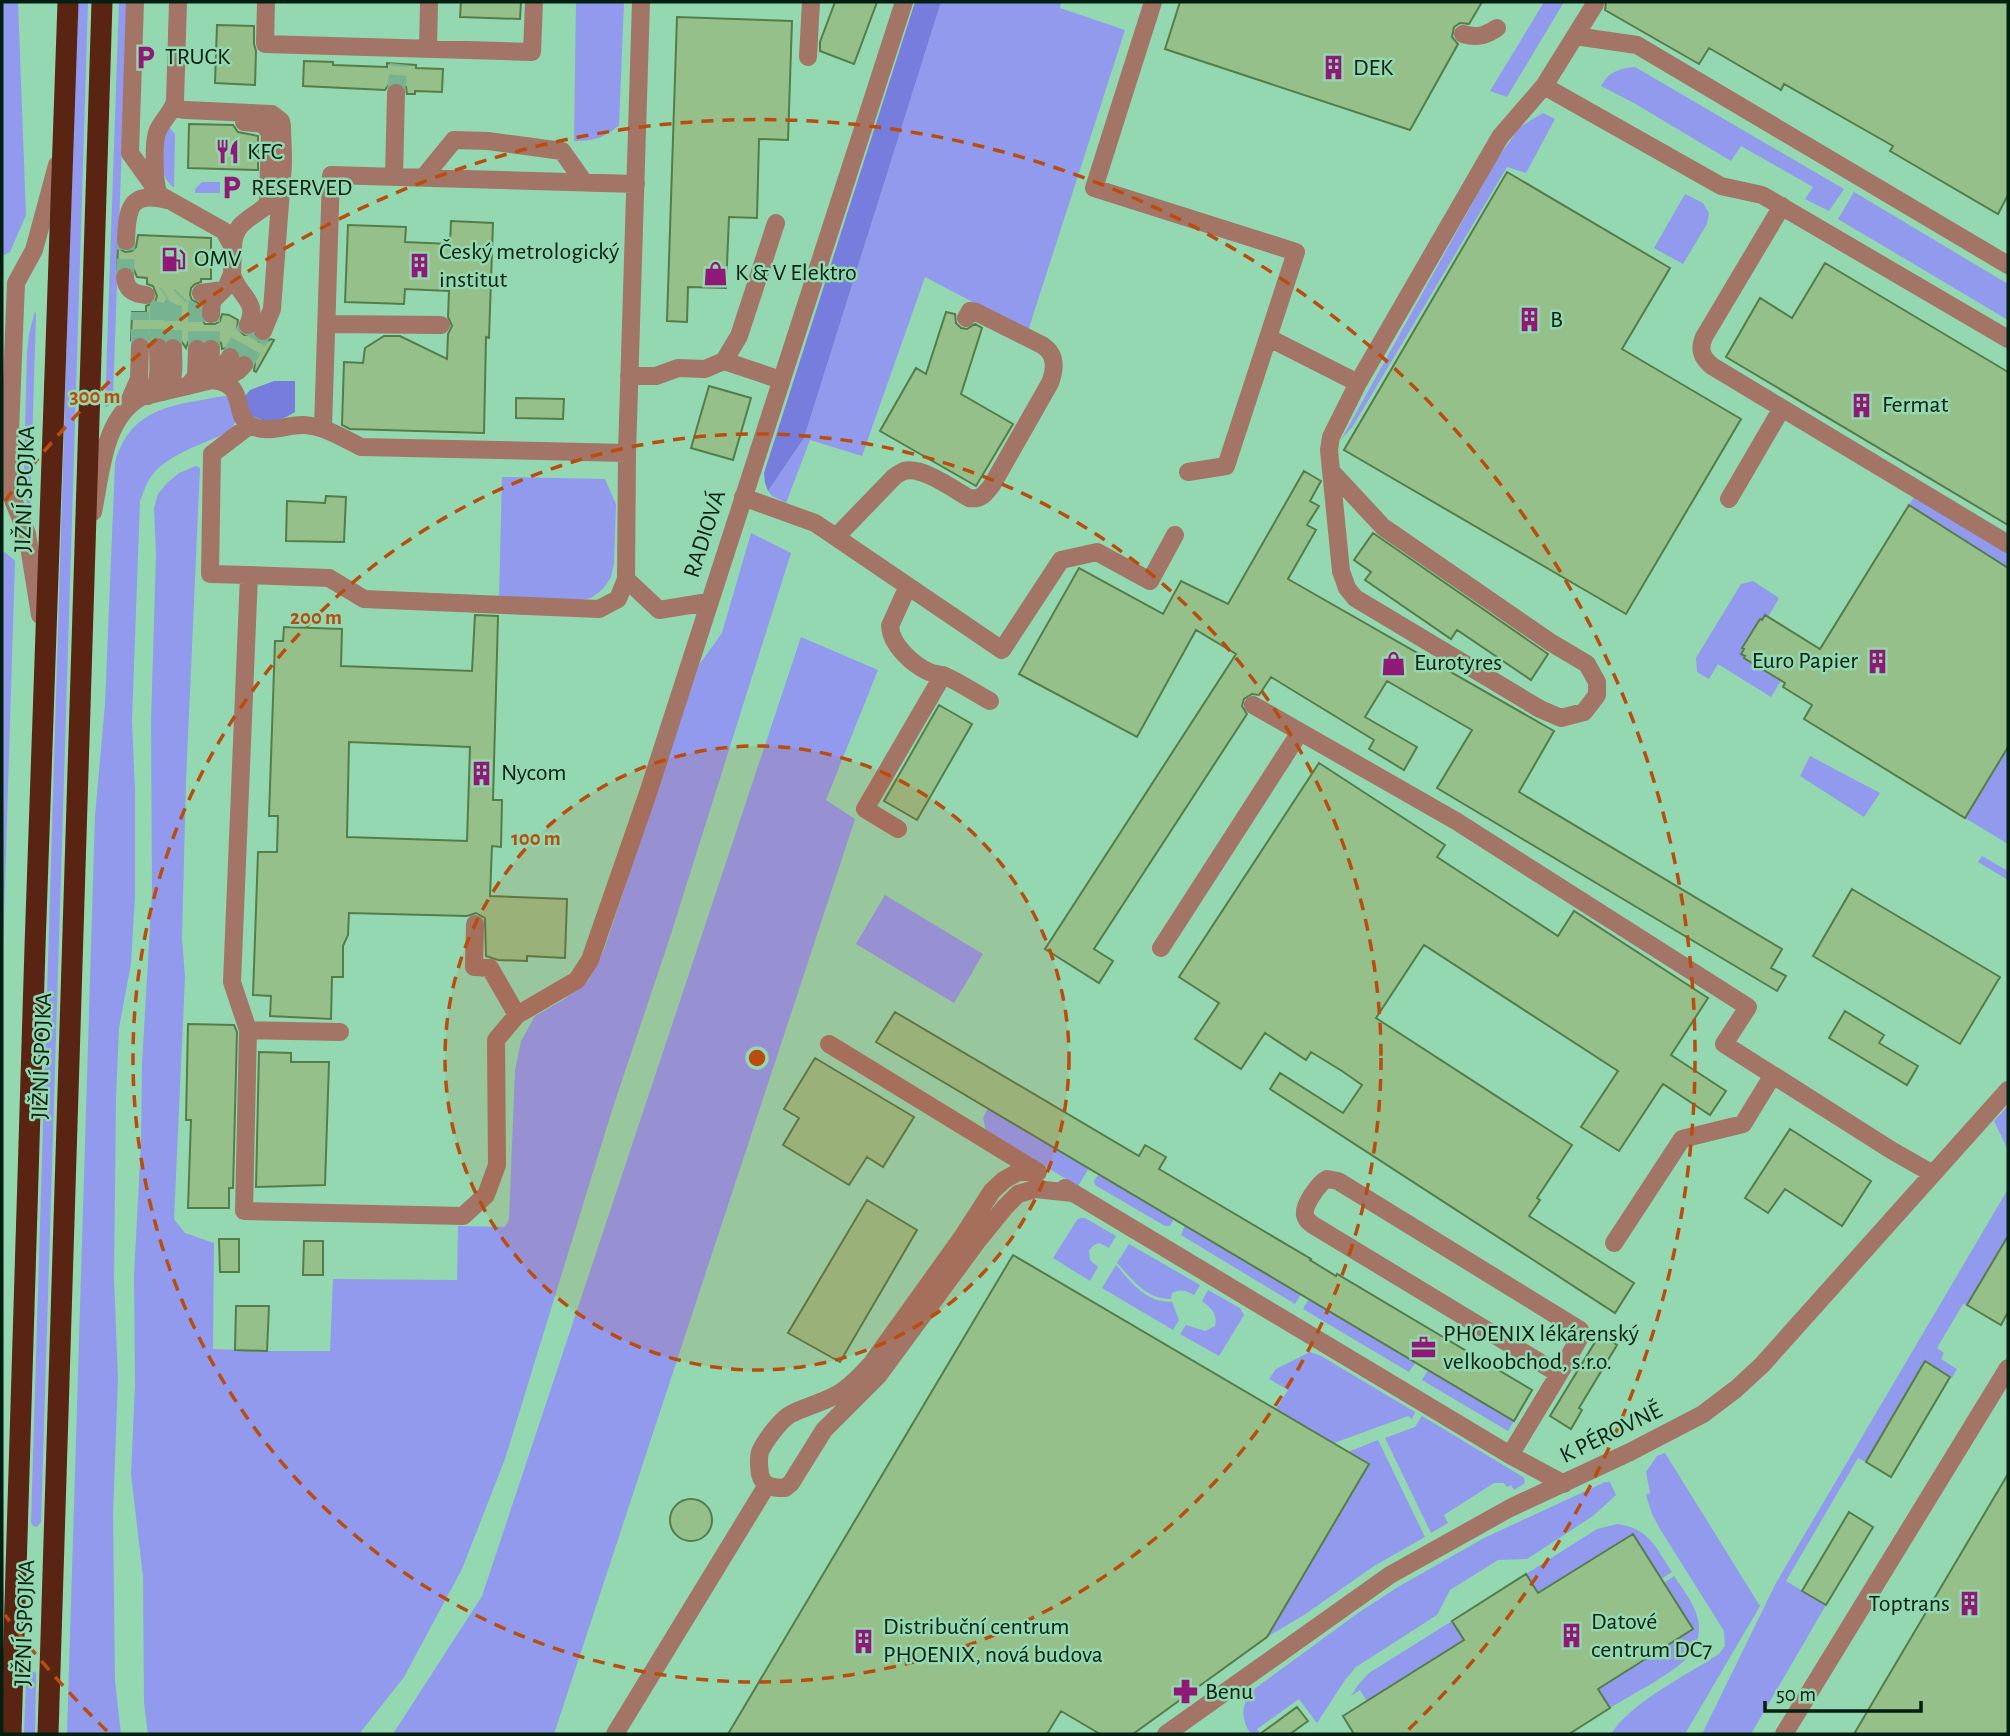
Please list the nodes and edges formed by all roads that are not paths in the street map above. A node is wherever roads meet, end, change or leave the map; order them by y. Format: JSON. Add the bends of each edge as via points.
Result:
{"nodes":[{"id":1,"x":68,"y":2,"type":"edge"},
{"id":2,"x":102,"y":2,"type":"edge"},
{"id":3,"x":135,"y":2,"type":"edge"},
{"id":4,"x":178,"y":2,"type":"edge"},
{"id":5,"x":266,"y":2,"type":"edge"},
{"id":6,"x":429,"y":2,"type":"edge"},
{"id":7,"x":534,"y":2,"type":"edge"},
{"id":8,"x":641,"y":2,"type":"edge"},
{"id":9,"x":811,"y":2,"type":"edge"},
{"id":10,"x":904,"y":2,"type":"edge"},
{"id":11,"x":1153,"y":2,"type":"edge"},
{"id":12,"x":1595,"y":4,"type":"dead end"},
{"id":13,"x":1497,"y":28,"type":"dead end"},
{"id":14,"x":1463,"y":34,"type":"dead end"},
{"id":15,"x":1575,"y":36,"type":"junction"},
{"id":16,"x":428,"y":49,"type":"junction"},
{"id":17,"x":808,"y":57,"type":"dead end"},
{"id":18,"x":1544,"y":86,"type":"junction"},
{"id":19,"x":396,"y":93,"type":"tunnel mouth"},
{"id":20,"x":175,"y":101,"type":"junction"},
{"id":21,"x":196,"y":111,"type":"junction"},
{"id":22,"x":63,"y":145,"type":"junction"},
{"id":23,"x":394,"y":177,"type":"junction"},
{"id":24,"x":423,"y":178,"type":"junction"},
{"id":25,"x":583,"y":182,"type":"junction"},
{"id":26,"x":281,"y":184,"type":"junction"},
{"id":27,"x":636,"y":184,"type":"junction"},
{"id":28,"x":163,"y":198,"type":"junction"},
{"id":29,"x":1782,"y":206,"type":"junction"},
{"id":30,"x":257,"y":213,"type":"junction"},
{"id":31,"x":776,"y":223,"type":"dead end"},
{"id":32,"x":126,"y":241,"type":"tunnel mouth"},
{"id":33,"x":233,"y":247,"type":"junction"},
{"id":34,"x":26,"y":264,"type":"junction"},
{"id":35,"x":2008,"y":265,"type":"edge"},
{"id":36,"x":232,"y":274,"type":"junction"},
{"id":37,"x":125,"y":277,"type":"tunnel mouth"},
{"id":38,"x":2,"y":282,"type":"edge"},
{"id":39,"x":209,"y":298,"type":"tunnel mouth"},
{"id":40,"x":143,"y":303,"type":"tunnel mouth"},
{"id":41,"x":966,"y":318,"type":"dead end"},
{"id":42,"x":327,"y":324,"type":"junction"},
{"id":43,"x":441,"y":325,"type":"dead end"},
{"id":44,"x":1269,"y":338,"type":"junction"},
{"id":45,"x":2008,"y":339,"type":"edge"},
{"id":46,"x":140,"y":347,"type":"tunnel mouth"},
{"id":47,"x":166,"y":347,"type":"tunnel mouth"},
{"id":48,"x":204,"y":349,"type":"tunnel mouth"},
{"id":49,"x":237,"y":361,"type":"tunnel mouth"},
{"id":50,"x":724,"y":361,"type":"junction"},
{"id":51,"x":629,"y":376,"type":"junction"},
{"id":52,"x":781,"y":380,"type":"junction"},
{"id":53,"x":201,"y":382,"type":"junction"},
{"id":54,"x":1358,"y":383,"type":"junction"},
{"id":55,"x":156,"y":394,"type":"junction"},
{"id":56,"x":6,"y":404,"type":"edge"},
{"id":57,"x":1782,"y":408,"type":"junction"},
{"id":58,"x":126,"y":409,"type":"junction"},
{"id":59,"x":250,"y":425,"type":"junction"},
{"id":60,"x":323,"y":428,"type":"junction"},
{"id":61,"x":627,"y":453,"type":"junction"},
{"id":62,"x":1331,"y":471,"type":"junction"},
{"id":63,"x":1188,"y":472,"type":"dead end"},
{"id":64,"x":5,"y":481,"type":"edge"},
{"id":65,"x":743,"y":497,"type":"junction"},
{"id":66,"x":1729,"y":499,"type":"dead end"},
{"id":67,"x":1175,"y":535,"type":"dead end"},
{"id":68,"x":836,"y":537,"type":"junction"},
{"id":69,"x":2008,"y":544,"type":"edge"},
{"id":70,"x":84,"y":553,"type":"junction"},
{"id":71,"x":249,"y":575,"type":"junction"},
{"id":72,"x":626,"y":579,"type":"junction"},
{"id":73,"x":908,"y":586,"type":"junction"},
{"id":74,"x":708,"y":602,"type":"junction"},
{"id":75,"x":46,"y":651,"type":"junction"},
{"id":76,"x":943,"y":675,"type":"junction"},
{"id":77,"x":990,"y":702,"type":"dead end"},
{"id":78,"x":1253,"y":705,"type":"dead end"},
{"id":79,"x":1300,"y":732,"type":"junction"},
{"id":80,"x":898,"y":829,"type":"dead end"},
{"id":81,"x":475,"y":924,"type":"dead end"},
{"id":82,"x":1161,"y":948,"type":"dead end"},
{"id":83,"x":517,"y":1015,"type":"junction"},
{"id":84,"x":248,"y":1030,"type":"junction"},
{"id":85,"x":340,"y":1032,"type":"dead end"},
{"id":86,"x":829,"y":1044,"type":"dead end"},
{"id":87,"x":1773,"y":1075,"type":"junction"},
{"id":88,"x":2008,"y":1090,"type":"edge"},
{"id":89,"x":1038,"y":1172,"type":"junction"},
{"id":90,"x":1933,"y":1174,"type":"junction"},
{"id":91,"x":1073,"y":1193,"type":"junction"},
{"id":92,"x":1614,"y":1243,"type":"dead end"},
{"id":93,"x":2008,"y":1368,"type":"edge"},
{"id":94,"x":1559,"y":1374,"type":"junction"},
{"id":95,"x":1510,"y":1455,"type":"junction"},
{"id":96,"x":1564,"y":1484,"type":"junction"},
{"id":97,"x":766,"y":1485,"type":"junction"},
{"id":98,"x":11,"y":1734,"type":"edge"},
{"id":99,"x":48,"y":1734,"type":"edge"},
{"id":100,"x":615,"y":1734,"type":"edge"},
{"id":101,"x":1166,"y":1734,"type":"edge"},
{"id":102,"x":1784,"y":1734,"type":"edge"}],
"edges":[{"from":1,"to":22,"type":"highway","name":"JIŽNÍ SPOJKA"},
{"from":2,"to":70,"type":"highway","name":"JIŽNÍ SPOJKA"},
{"from":3,"to":28,"type":"street","via":[[130,149]]},
{"from":4,"to":20,"type":"street"},
{"from":5,"to":16,"type":"street","via":[[265,44],[399,56]]},
{"from":6,"to":16,"type":"street"},
{"from":7,"to":16,"type":"street","via":[[532,52]]},
{"from":8,"to":27,"type":"street"},
{"from":9,"to":17,"type":"street"},
{"from":10,"to":52,"type":"street","name":"RADIOVÁ"},
{"from":11,"to":44,"type":"street","via":[[1094,188],[1296,252]]},
{"from":12,"to":15,"type":"street"},
{"from":13,"to":14,"type":"street","via":[[1480,37]]},
{"from":15,"to":18,"type":"street"},
{"from":15,"to":35,"type":"street","via":[[1637,45]]},
{"from":18,"to":29,"type":"street","via":[[1721,186],[1762,195]]},
{"from":18,"to":54,"type":"street","via":[[1500,137]]},
{"from":19,"to":23,"type":"street"},
{"from":20,"to":21,"type":"street","via":[[179,109]]},
{"from":20,"to":28,"type":"street","via":[[156,134],[156,182]]},
{"from":21,"to":26,"type":"street","via":[[277,117],[282,126]]},
{"from":21,"to":30,"type":"street","via":[[218,121],[259,122],[269,129],[269,195]]},
{"from":22,"to":34,"type":"street"},
{"from":22,"to":75,"type":"highway","name":"JIŽNÍ SPOJKA"},
{"from":23,"to":24,"type":"street"},
{"from":23,"to":42,"type":"street","via":[[331,175]]},
{"from":24,"to":25,"type":"street"},
{"from":24,"to":25,"type":"street","via":[[454,140],[562,151]]},
{"from":25,"to":27,"type":"street"},
{"from":26,"to":30,"type":"street","via":[[270,204]]},
{"from":26,"to":36,"type":"street","via":[[272,309],[258,330],[249,302]]},
{"from":27,"to":51,"type":"street"},
{"from":28,"to":32,"type":"street","via":[[135,202],[127,216]]},
{"from":28,"to":33,"type":"street","via":[[219,228]]},
{"from":29,"to":45,"type":"street"},
{"from":29,"to":57,"type":"street","via":[[1701,345],[1703,357],[1712,366]]},
{"from":30,"to":33,"type":"street","via":[[238,227]]},
{"from":31,"to":50,"type":"street","via":[[739,335]]},
{"from":33,"to":36,"type":"street"},
{"from":34,"to":38,"type":"street"},
{"from":34,"to":56,"type":"street","via":[[16,283]]},
{"from":36,"to":39,"type":"street"},
{"from":37,"to":40,"type":"street"},
{"from":41,"to":68,"type":"street","via":[[970,311],[976,312],[1042,345],[1055,364],[1050,383],[992,485],[982,497],[969,498],[929,475],[903,471]]},
{"from":42,"to":43,"type":"street"},
{"from":42,"to":60,"type":"street"},
{"from":44,"to":54,"type":"street"},
{"from":44,"to":63,"type":"street","via":[[1226,466]]},
{"from":46,"to":58,"type":"street","via":[[139,379]]},
{"from":47,"to":55,"type":"street","via":[[173,380]]},
{"from":48,"to":53,"type":"street","via":[[196,376]]},
{"from":49,"to":53,"type":"street"},
{"from":50,"to":51,"type":"street","via":[[705,369]]},
{"from":50,"to":52,"type":"street"},
{"from":51,"to":61,"type":"street"},
{"from":52,"to":65,"type":"street","name":"RADIOVÁ"},
{"from":53,"to":55,"type":"street"},
{"from":53,"to":59,"type":"street","via":[[231,387],[243,419]]},
{"from":54,"to":62,"type":"street","via":[[1331,437]]},
{"from":55,"to":58,"type":"street","via":[[136,400]]},
{"from":56,"to":64,"type":"street"},
{"from":57,"to":66,"type":"street"},
{"from":57,"to":69,"type":"street"},
{"from":58,"to":70,"type":"street","via":[[108,440]]},
{"from":59,"to":60,"type":"street","via":[[265,430],[304,425]]},
{"from":59,"to":71,"type":"street","via":[[212,454],[210,574]]},
{"from":60,"to":61,"type":"street","via":[[360,447]]},
{"from":61,"to":72,"type":"street"},
{"from":62,"to":62,"type":"street","via":[[1383,527],[1587,664],[1597,682],[1597,695],[1584,712],[1561,718],[1540,709],[1355,597],[1341,571]]},
{"from":64,"to":75,"type":"street","via":[[29,545]]},
{"from":65,"to":68,"type":"street","via":[[815,523]]},
{"from":65,"to":74,"type":"street","name":"RADIOVÁ"},
{"from":67,"to":73,"type":"street","via":[[1150,581],[1097,552],[1062,560],[1002,650]]},
{"from":68,"to":73,"type":"street"},
{"from":70,"to":99,"type":"highway","name":"JIŽNÍ SPOJKA"},
{"from":71,"to":72,"type":"street","via":[[330,578],[364,599],[599,609],[618,599]]},
{"from":71,"to":84,"type":"street","via":[[232,982]]},
{"from":72,"to":74,"type":"street","name":"RADIOVÁ","via":[[659,610]]},
{"from":73,"to":76,"type":"street","via":[[890,626],[893,640],[929,672]]},
{"from":74,"to":83,"type":"street","via":[[590,960],[577,980]]},
{"from":75,"to":98,"type":"highway","name":"JIŽNÍ SPOJKA"},
{"from":76,"to":77,"type":"street"},
{"from":76,"to":80,"type":"street","via":[[866,809]]},
{"from":78,"to":79,"type":"street"},
{"from":79,"to":82,"type":"street"},
{"from":79,"to":87,"type":"street","via":[[1456,821],[1748,1007],[1724,1044]]},
{"from":81,"to":83,"type":"street","via":[[474,967],[490,968]]},
{"from":83,"to":84,"type":"street","via":[[496,1040],[497,1165],[486,1195],[463,1216],[244,1211]]},
{"from":84,"to":85,"type":"street"},
{"from":86,"to":89,"type":"street"},
{"from":87,"to":90,"type":"street"},
{"from":87,"to":92,"type":"street","via":[[1743,1124],[1682,1139]]},
{"from":88,"to":90,"type":"street","name":"K PÉROVNĚ"},
{"from":89,"to":91,"type":"street"},
{"from":89,"to":97,"type":"street","via":[[1017,1172],[992,1191],[861,1376],[836,1395],[789,1415],[778,1426],[760,1452],[758,1465]]},
{"from":90,"to":96,"type":"street","name":"K PÉROVNĚ","via":[[1736,1389],[1703,1414]]},
{"from":91,"to":95,"type":"street"},
{"from":91,"to":97,"type":"street","via":[[1035,1189],[1018,1194],[1004,1207],[878,1376],[824,1430],[792,1483],[785,1488]]},
{"from":93,"to":102,"type":"street"},
{"from":94,"to":94,"type":"street","via":[[1580,1329],[1338,1181],[1319,1185],[1305,1210],[1313,1225]]},
{"from":94,"to":95,"type":"street"},
{"from":95,"to":96,"type":"street"},
{"from":96,"to":101,"type":"street","name":"K PÉROVNĚ","via":[[1390,1574]]},
{"from":97,"to":100,"type":"street"}]}
